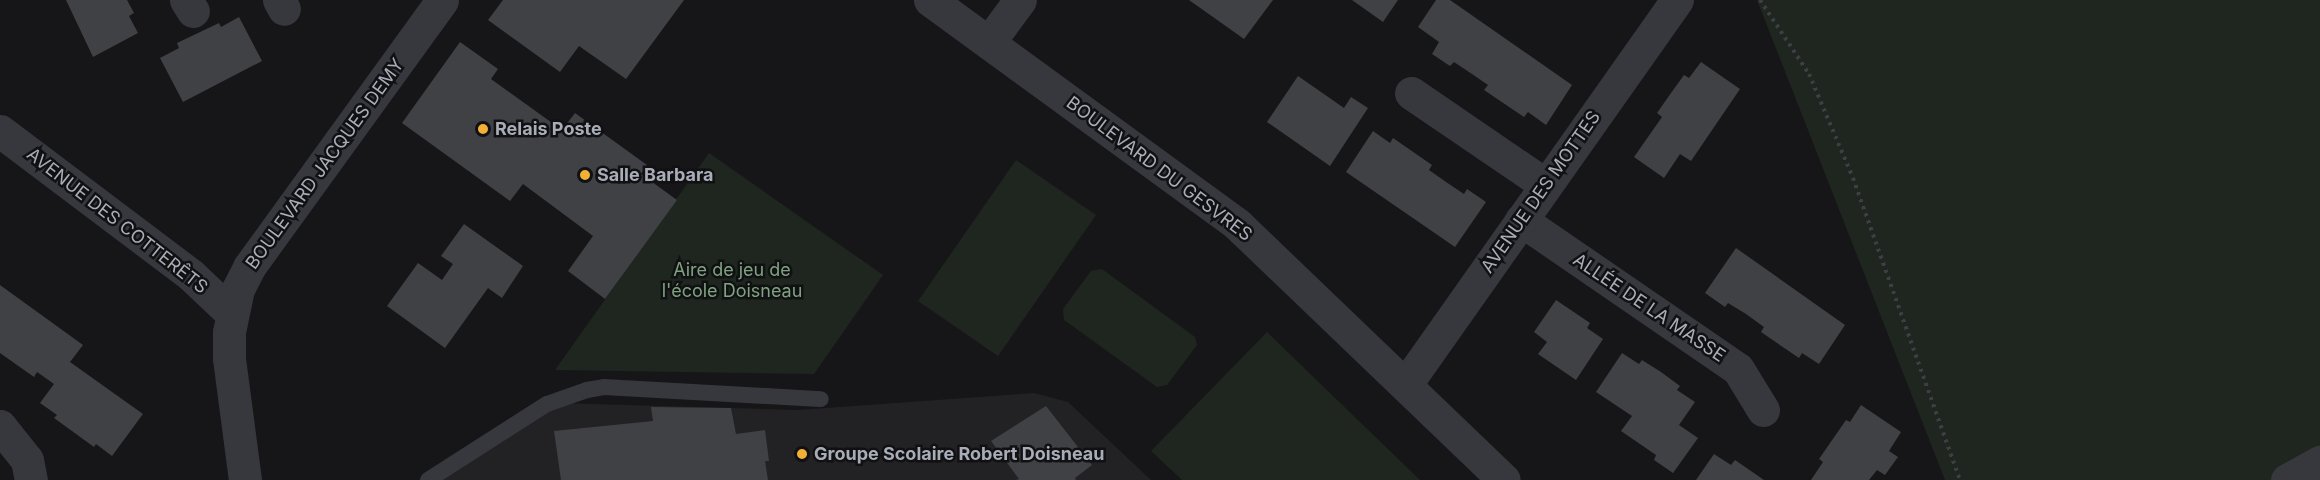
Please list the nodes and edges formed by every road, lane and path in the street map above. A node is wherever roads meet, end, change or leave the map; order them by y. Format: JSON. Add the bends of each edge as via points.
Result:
{"nodes":[{"id":1,"x":442,"y":0,"type":"edge"},
{"id":2,"x":930,"y":0,"type":"edge"},
{"id":3,"x":1020,"y":0,"type":"edge"},
{"id":4,"x":1677,"y":0,"type":"edge"},
{"id":5,"x":1760,"y":0,"type":"edge"},
{"id":6,"x":989,"y":42,"type":"junction"},
{"id":7,"x":1411,"y":93,"type":"dead end"},
{"id":8,"x":0,"y":131,"type":"edge"},
{"id":9,"x":1546,"y":185,"type":"junction"},
{"id":10,"x":1521,"y":220,"type":"junction"},
{"id":11,"x":231,"y":313,"type":"junction"},
{"id":12,"x":1406,"y":384,"type":"junction"},
{"id":13,"x":821,"y":399,"type":"dead end"},
{"id":14,"x":1762,"y":410,"type":"dead end"},
{"id":15,"x":0,"y":426,"type":"edge"},
{"id":16,"x":2320,"y":462,"type":"edge"},
{"id":17,"x":31,"y":480,"type":"edge"},
{"id":18,"x":245,"y":480,"type":"edge"},
{"id":19,"x":428,"y":480,"type":"edge"},
{"id":20,"x":1504,"y":480,"type":"edge"},
{"id":21,"x":1960,"y":480,"type":"edge"},
{"id":22,"x":2287,"y":480,"type":"edge"}],
"edges":[{"from":1,"to":11,"type":"street","name":"BOULEVARD JACQUES DEMY","via":[[249,267]]},
{"from":2,"to":6,"type":"street","name":"BOULEVARD DU GESVRES"},
{"from":3,"to":6,"type":"street"},
{"from":4,"to":9,"type":"street","name":"AVENUE DES MOTTES"},
{"from":5,"to":21,"type":"path","via":[[1809,74],[1853,178]]},
{"from":6,"to":12,"type":"street","name":"BOULEVARD DU GESVRES","via":[[1238,225]]},
{"from":7,"to":9,"type":"street"},
{"from":8,"to":11,"type":"street","name":"AVENUE DES COTTERÊTS","via":[[191,275]]},
{"from":9,"to":10,"type":"street","name":"AVENUE DES MOTTES"},
{"from":10,"to":12,"type":"street","name":"AVENUE DES MOTTES"},
{"from":10,"to":14,"type":"street","name":"ALLÉE DE LA MASSE","via":[[1738,369]]},
{"from":11,"to":18,"type":"street","name":"BOULEVARD JACQUES DEMY","via":[[229,358]]},
{"from":12,"to":20,"type":"street","name":"BOULEVARD DU GESVRES"},
{"from":13,"to":19,"type":"lane","via":[[604,387],[587,390],[547,404]]},
{"from":15,"to":17,"type":"street","via":[[27,460]]},
{"from":16,"to":22,"type":"street"}]}
